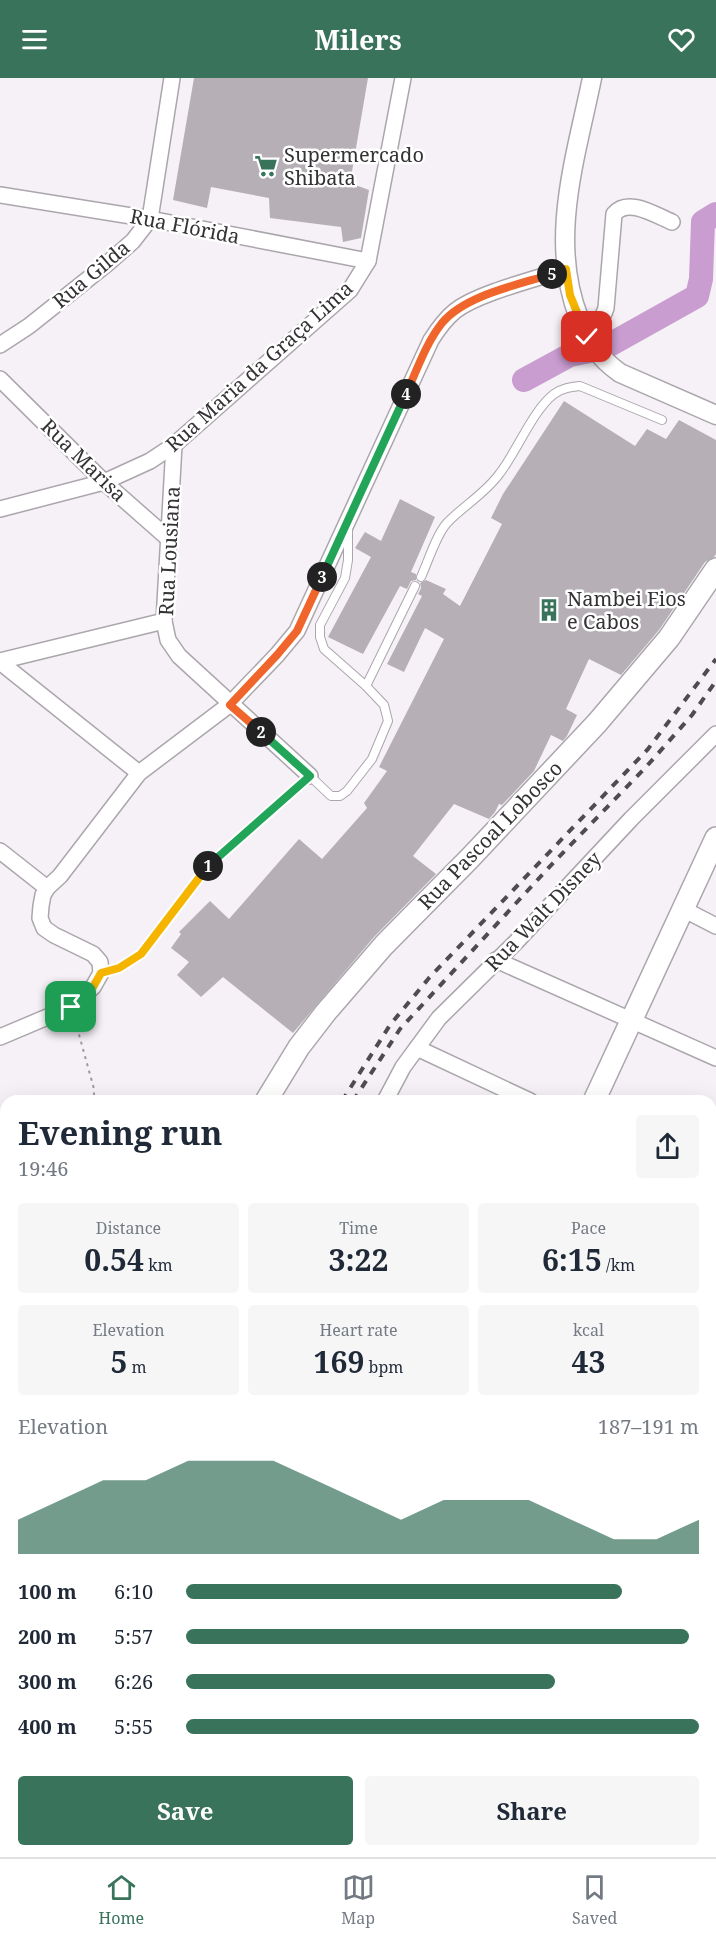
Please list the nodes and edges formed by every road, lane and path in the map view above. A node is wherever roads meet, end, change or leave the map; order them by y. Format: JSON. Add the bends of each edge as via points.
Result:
{"nodes":[{"id":1,"x":172,"y":78,"type":"edge"},
{"id":2,"x":403,"y":78,"type":"edge"},
{"id":3,"x":592,"y":78,"type":"edge"},
{"id":4,"x":0,"y":195,"type":"edge"},
{"id":5,"x":150,"y":219,"type":"junction"},
{"id":6,"x":672,"y":222,"type":"dead end"},
{"id":7,"x":368,"y":261,"type":"junction"},
{"id":8,"x":566,"y":269,"type":"junction"},
{"id":9,"x":586,"y":334,"type":"junction"},
{"id":10,"x":0,"y":345,"type":"edge"},
{"id":11,"x":0,"y":379,"type":"edge"},
{"id":12,"x":716,"y":415,"type":"edge"},
{"id":13,"x":662,"y":420,"type":"dead end"},
{"id":14,"x":174,"y":445,"type":"junction"},
{"id":15,"x":104,"y":482,"type":"junction"},
{"id":16,"x":0,"y":509,"type":"edge"},
{"id":17,"x":348,"y":522,"type":"junction"},
{"id":18,"x":170,"y":540,"type":"junction"},
{"id":19,"x":716,"y":569,"type":"edge"},
{"id":20,"x":421,"y":577,"type":"dead end"},
{"id":21,"x":415,"y":586,"type":"dead end"},
{"id":22,"x":164,"y":621,"type":"junction"},
{"id":23,"x":0,"y":662,"type":"edge"},
{"id":24,"x":366,"y":686,"type":"junction"},
{"id":25,"x":230,"y":705,"type":"junction"},
{"id":26,"x":716,"y":734,"type":"edge"},
{"id":27,"x":139,"y":773,"type":"junction"},
{"id":28,"x":310,"y":776,"type":"junction"},
{"id":29,"x":716,"y":838,"type":"edge"},
{"id":30,"x":0,"y":851,"type":"edge"},
{"id":31,"x":47,"y":888,"type":"junction"},
{"id":32,"x":683,"y":909,"type":"junction"},
{"id":33,"x":716,"y":926,"type":"edge"},
{"id":34,"x":496,"y":960,"type":"junction"},
{"id":35,"x":101,"y":973,"type":"junction"},
{"id":36,"x":77,"y":1003,"type":"junction"},
{"id":37,"x":632,"y":1020,"type":"junction"},
{"id":38,"x":0,"y":1036,"type":"edge"},
{"id":39,"x":417,"y":1048,"type":"junction"},
{"id":40,"x":716,"y":1058,"type":"edge"},
{"id":41,"x":94,"y":1095,"type":"edge"},
{"id":42,"x":270,"y":1095,"type":"edge"},
{"id":43,"x":389,"y":1095,"type":"edge"},
{"id":44,"x":517,"y":1095,"type":"edge"},
{"id":45,"x":597,"y":1095,"type":"edge"}],
"edges":[{"from":1,"to":5,"type":"street"},
{"from":2,"to":7,"type":"street","name":"Rua Maria da Graça Lima"},
{"from":3,"to":8,"type":"street","via":[[567,210]]},
{"from":4,"to":5,"type":"street","name":"Rua Flórida"},
{"from":5,"to":7,"type":"street","name":"Rua Flórida"},
{"from":5,"to":10,"type":"street","name":"Rua Gilda","via":[[108,263]]},
{"from":6,"to":9,"type":"street","via":[[635,207],[624,206],[614,214],[606,308],[603,318]]},
{"from":7,"to":14,"type":"street","name":"Rua Maria da Graça Lima","via":[[350,290]]},
{"from":8,"to":9,"type":"street","via":[[570,295]]},
{"from":8,"to":17,"type":"street","via":[[480,298],[457,309],[443,322],[431,340]]},
{"from":9,"to":12,"type":"street","via":[[597,354],[620,373]]},
{"from":11,"to":15,"type":"street","name":"Rua Marisa"},
{"from":13,"to":20,"type":"lane","via":[[580,386],[555,394],[543,405],[501,473],[485,492],[445,525]]},
{"from":14,"to":15,"type":"street","name":"Rua Maria da Graça Lima"},
{"from":14,"to":18,"type":"street","name":"Rua Lousiana"},
{"from":15,"to":16,"type":"street","name":"Rua Maria da Graça Lima"},
{"from":15,"to":18,"type":"street","name":"Rua Marisa"},
{"from":17,"to":24,"type":"lane","via":[[345,578],[320,625],[320,637],[324,649]]},
{"from":17,"to":25,"type":"street","via":[[297,631]]},
{"from":18,"to":22,"type":"street","name":"Rua Lousiana"},
{"from":19,"to":42,"type":"main road","name":"Rua Pascoal Lobosco","via":[[669,638],[597,723],[384,945],[326,1012],[298,1047]]},
{"from":21,"to":24,"type":"lane"},
{"from":22,"to":23,"type":"street"},
{"from":22,"to":25,"type":"street","name":"Rua Lousiana","via":[[168,640],[179,656]]},
{"from":23,"to":27,"type":"street"},
{"from":24,"to":28,"type":"lane","via":[[384,705],[388,721],[372,759],[340,796],[331,796]]},
{"from":25,"to":27,"type":"street"},
{"from":25,"to":28,"type":"street","name":"Rua Lousiana"},
{"from":26,"to":34,"type":"street","name":"Rua Walt Disney"},
{"from":27,"to":31,"type":"street"},
{"from":28,"to":35,"type":"path","via":[[211,863],[141,954],[119,968]]},
{"from":29,"to":32,"type":"main road"},
{"from":30,"to":31,"type":"street"},
{"from":31,"to":35,"type":"street","via":[[40,918],[44,928],[93,954],[100,962]]},
{"from":32,"to":33,"type":"street"},
{"from":32,"to":37,"type":"main road"},
{"from":34,"to":37,"type":"street"},
{"from":34,"to":39,"type":"street","name":"Rua Walt Disney","via":[[439,1018]]},
{"from":35,"to":36,"type":"street"},
{"from":36,"to":38,"type":"street"},
{"from":36,"to":41,"type":"path"},
{"from":37,"to":40,"type":"street"},
{"from":37,"to":45,"type":"main road"},
{"from":39,"to":43,"type":"street","name":"Rua Walt Disney"},
{"from":39,"to":44,"type":"street"}]}
